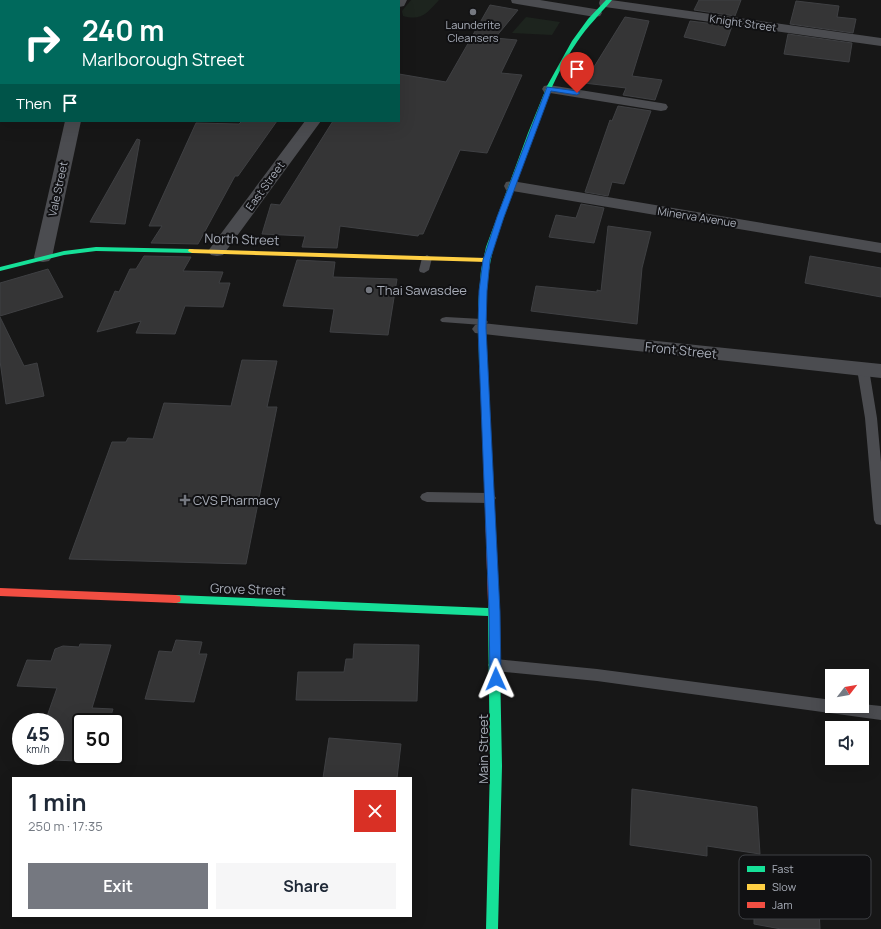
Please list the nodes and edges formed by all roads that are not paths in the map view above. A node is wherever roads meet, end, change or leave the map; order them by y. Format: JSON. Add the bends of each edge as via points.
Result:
{"nodes":[{"id":1,"x":517,"y":0,"type":"edge"},
{"id":2,"x":607,"y":2,"type":"edge"},
{"id":3,"x":539,"y":4,"type":"edge"},
{"id":4,"x":595,"y":13,"type":"junction"},
{"id":5,"x":881,"y":42,"type":"edge"},
{"id":6,"x":549,"y":89,"type":"junction"},
{"id":7,"x":661,"y":107,"type":"dead end"},
{"id":8,"x":73,"y":122,"type":"edge"},
{"id":9,"x":312,"y":122,"type":"edge"},
{"id":10,"x":512,"y":186,"type":"junction"},
{"id":11,"x":881,"y":248,"type":"edge"},
{"id":12,"x":217,"y":251,"type":"junction"},
{"id":13,"x":43,"y":257,"type":"junction"},
{"id":14,"x":427,"y":258,"type":"junction"},
{"id":15,"x":486,"y":260,"type":"junction"},
{"id":16,"x":0,"y":269,"type":"edge"},
{"id":17,"x":424,"y":270,"type":"dead end"},
{"id":18,"x":446,"y":320,"type":"dead end"},
{"id":19,"x":482,"y":325,"type":"junction"},
{"id":20,"x":872,"y":370,"type":"edge"},
{"id":21,"x":878,"y":419,"type":"edge"},
{"id":22,"x":427,"y":496,"type":"dead end"},
{"id":23,"x":489,"y":498,"type":"junction"},
{"id":24,"x":881,"y":520,"type":"edge"},
{"id":25,"x":0,"y":592,"type":"edge"},
{"id":26,"x":495,"y":612,"type":"junction"},
{"id":27,"x":496,"y":664,"type":"junction"},
{"id":28,"x":881,"y":713,"type":"edge"},
{"id":29,"x":492,"y":929,"type":"edge"}],
"edges":[{"from":1,"to":3,"type":"street"},
{"from":2,"to":4,"type":"main road","name":"Main Street"},
{"from":2,"to":5,"type":"street","name":"Knight Street"},
{"from":3,"to":4,"type":"street"},
{"from":4,"to":6,"type":"main road","name":"Main Street","via":[[566,51]]},
{"from":6,"to":7,"type":"street"},
{"from":6,"to":10,"type":"main road","name":"Main Street"},
{"from":8,"to":13,"type":"street","name":"Vale Street"},
{"from":9,"to":12,"type":"street","name":"East Street"},
{"from":10,"to":11,"type":"street","name":"Minerva Avenue"},
{"from":10,"to":15,"type":"main road","name":"Main Street"},
{"from":12,"to":13,"type":"main road","name":"North Street","via":[[96,249]]},
{"from":12,"to":14,"type":"main road","name":"North Street"},
{"from":13,"to":16,"type":"main road","name":"North Street"},
{"from":14,"to":15,"type":"main road","name":"North Street"},
{"from":14,"to":17,"type":"lane"},
{"from":15,"to":19,"type":"main road","name":"Main Street"},
{"from":18,"to":19,"type":"lane"},
{"from":19,"to":20,"type":"street","name":"Front Street"},
{"from":19,"to":23,"type":"main road","name":"Main Street"},
{"from":20,"to":21,"type":"lane"},
{"from":21,"to":24,"type":"lane","via":[[876,481]]},
{"from":22,"to":23,"type":"lane"},
{"from":23,"to":26,"type":"main road","name":"Main Street"},
{"from":25,"to":26,"type":"main road","name":"Grove Street"},
{"from":26,"to":27,"type":"main road","name":"Main Street"},
{"from":27,"to":28,"type":"lane"},
{"from":27,"to":29,"type":"main road","name":"Main Street","via":[[496,815]]}]}
